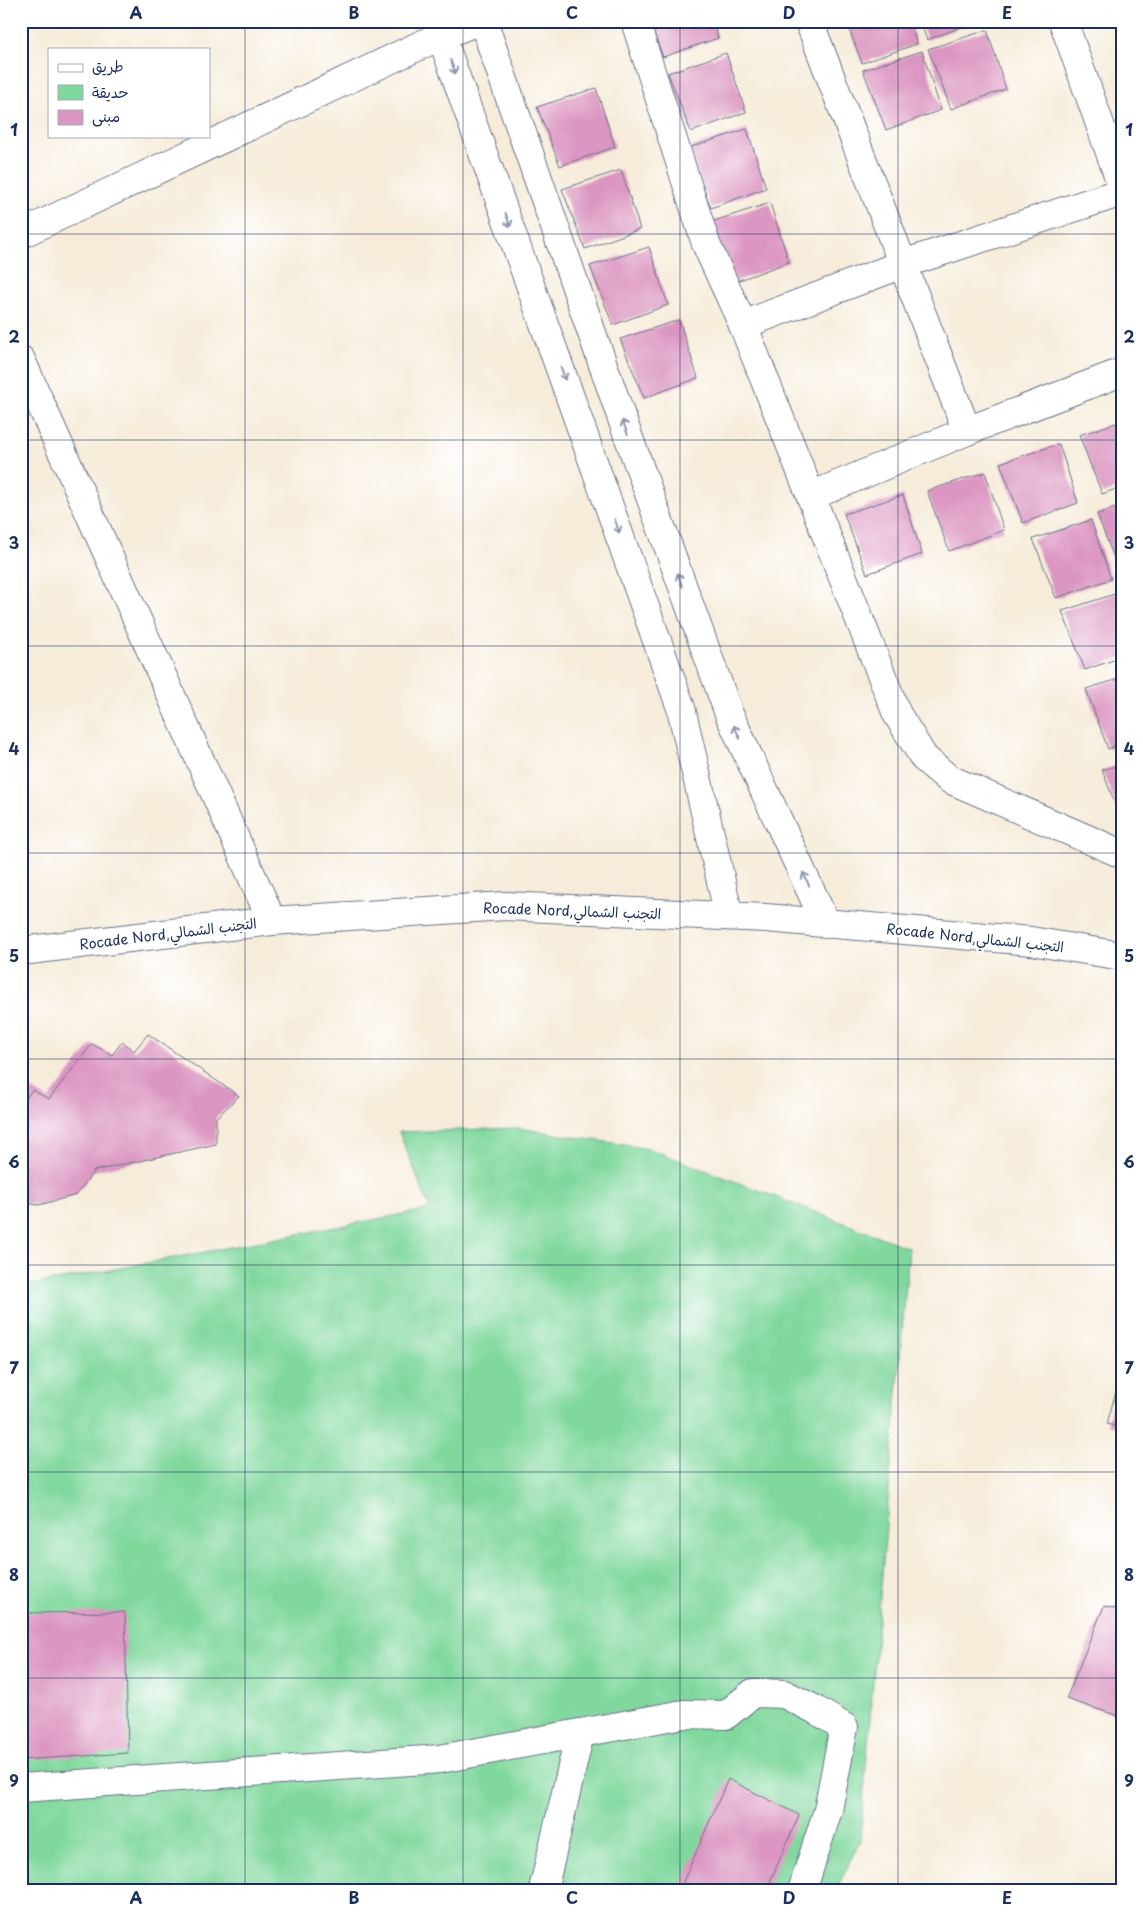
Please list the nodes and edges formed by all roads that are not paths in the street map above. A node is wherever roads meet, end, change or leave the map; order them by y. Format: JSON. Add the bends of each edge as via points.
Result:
{"nodes":[{"id":1,"x":478,"y":21,"type":"edge"},
{"id":2,"x":483,"y":21,"type":"edge"},
{"id":3,"x":635,"y":21,"type":"edge"},
{"id":4,"x":809,"y":21,"type":"edge"},
{"id":5,"x":1064,"y":21,"type":"edge"},
{"id":6,"x":439,"y":28,"type":"edge"},
{"id":7,"x":1122,"y":186,"type":"edge"},
{"id":8,"x":1122,"y":192,"type":"edge"},
{"id":9,"x":21,"y":234,"type":"edge"},
{"id":10,"x":903,"y":264,"type":"junction"},
{"id":11,"x":743,"y":325,"type":"junction"},
{"id":12,"x":21,"y":360,"type":"edge"},
{"id":13,"x":1122,"y":372,"type":"edge"},
{"id":14,"x":968,"y":431,"type":"junction"},
{"id":15,"x":811,"y":496,"type":"junction"},
{"id":16,"x":1122,"y":854,"type":"edge"},
{"id":17,"x":729,"y":916,"type":"junction"},
{"id":18,"x":272,"y":921,"type":"junction"},
{"id":19,"x":826,"y":924,"type":"junction"},
{"id":20,"x":21,"y":951,"type":"edge"},
{"id":21,"x":1122,"y":956,"type":"edge"},
{"id":22,"x":580,"y":1733,"type":"junction"},
{"id":23,"x":21,"y":1788,"type":"edge"},
{"id":24,"x":544,"y":1891,"type":"edge"},
{"id":25,"x":802,"y":1891,"type":"edge"}],
"edges":[{"from":1,"to":6,"type":"street"},
{"from":19,"to":2,"type":"street","one_way":true,"via":[[729,714]]},
{"from":3,"to":11,"type":"street","via":[[706,244]]},
{"from":4,"to":10,"type":"street"},
{"from":5,"to":7,"type":"street"},
{"from":6,"to":9,"type":"street"},
{"from":6,"to":17,"type":"street","one_way":true,"via":[[681,708]]},
{"from":8,"to":10,"type":"street"},
{"from":10,"to":11,"type":"street"},
{"from":10,"to":14,"type":"street"},
{"from":11,"to":15,"type":"street"},
{"from":12,"to":18,"type":"street"},
{"from":13,"to":14,"type":"street"},
{"from":14,"to":15,"type":"street"},
{"from":15,"to":16,"type":"street","via":[[897,714],[924,758],[949,779]]},
{"from":17,"to":18,"type":"street","name":"Rocade Nord,التجنب الشمالي","via":[[505,906]]},
{"from":17,"to":19,"type":"street","name":"Rocade Nord,التجنب الشمالي"},
{"from":18,"to":20,"type":"street","name":"Rocade Nord,التجنب الشمالي"},
{"from":19,"to":21,"type":"street","name":"Rocade Nord,التجنب الشمالي","via":[[1031,942]]},
{"from":22,"to":23,"type":"street","via":[[440,1759]]},
{"from":22,"to":24,"type":"street"},
{"from":22,"to":25,"type":"street","via":[[684,1714],[726,1715],[753,1694],[784,1694],[844,1727],[828,1810]]}]}
